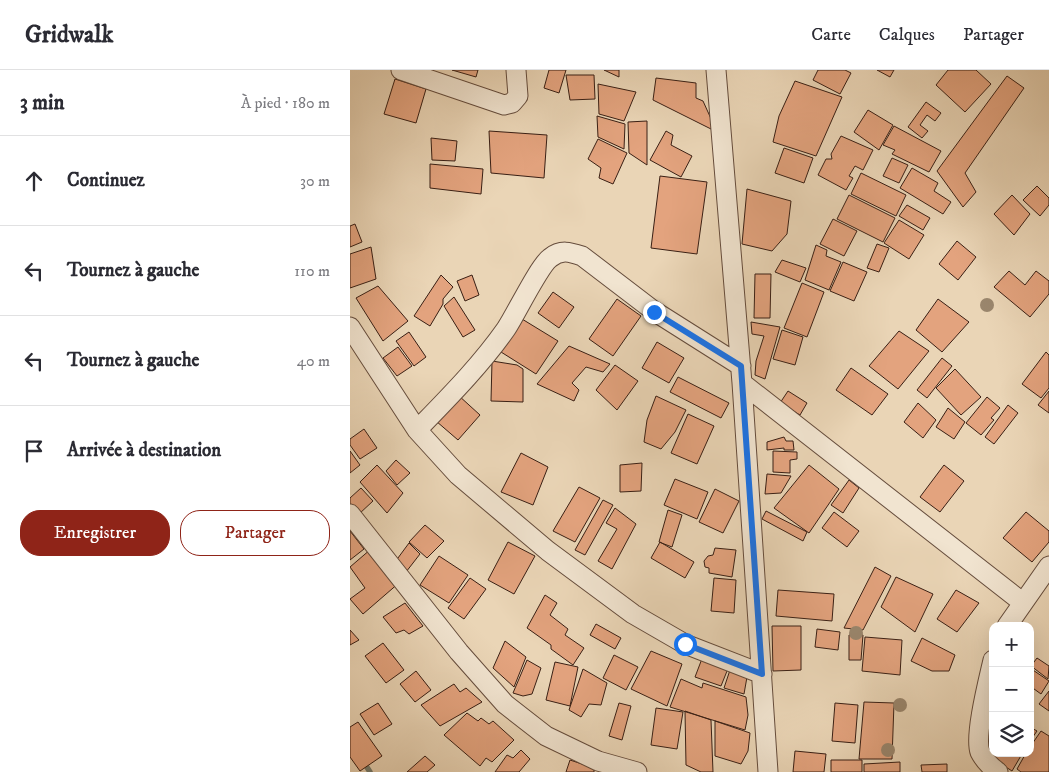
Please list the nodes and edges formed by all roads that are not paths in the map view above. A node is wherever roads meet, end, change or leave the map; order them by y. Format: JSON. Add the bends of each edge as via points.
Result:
{"nodes":[{"id":1,"x":400,"y":70,"type":"edge"},
{"id":2,"x":516,"y":70,"type":"edge"},
{"id":3,"x":716,"y":70,"type":"edge"},
{"id":4,"x":350,"y":327,"type":"edge"},
{"id":5,"x":741,"y":375,"type":"junction"},
{"id":6,"x":417,"y":430,"type":"junction"},
{"id":7,"x":350,"y":514,"type":"edge"},
{"id":8,"x":1049,"y":566,"type":"edge"},
{"id":9,"x":1022,"y":602,"type":"junction"},
{"id":10,"x":1010,"y":622,"type":"edge"},
{"id":11,"x":992,"y":667,"type":"edge"},
{"id":12,"x":762,"y":674,"type":"junction"},
{"id":13,"x":637,"y":772,"type":"edge"},
{"id":14,"x":768,"y":772,"type":"edge"},
{"id":15,"x":998,"y":772,"type":"edge"}],
"edges":[{"from":1,"to":2,"type":"street","via":[[504,105],[512,103],[518,96]]},
{"from":3,"to":5,"type":"street"},
{"from":4,"to":6,"type":"street"},
{"from":5,"to":6,"type":"street","via":[[582,256],[560,252],[548,259],[506,329],[481,362]]},
{"from":5,"to":9,"type":"street"},
{"from":5,"to":12,"type":"street"},
{"from":6,"to":12,"type":"street","via":[[458,476],[548,551],[633,614],[685,644]]},
{"from":7,"to":13,"type":"street","via":[[459,652],[505,704],[546,736],[598,761]]},
{"from":8,"to":9,"type":"street"},
{"from":9,"to":10,"type":"street"},
{"from":11,"to":15,"type":"street","via":[[979,733],[980,751]]},
{"from":12,"to":14,"type":"street"}]}
